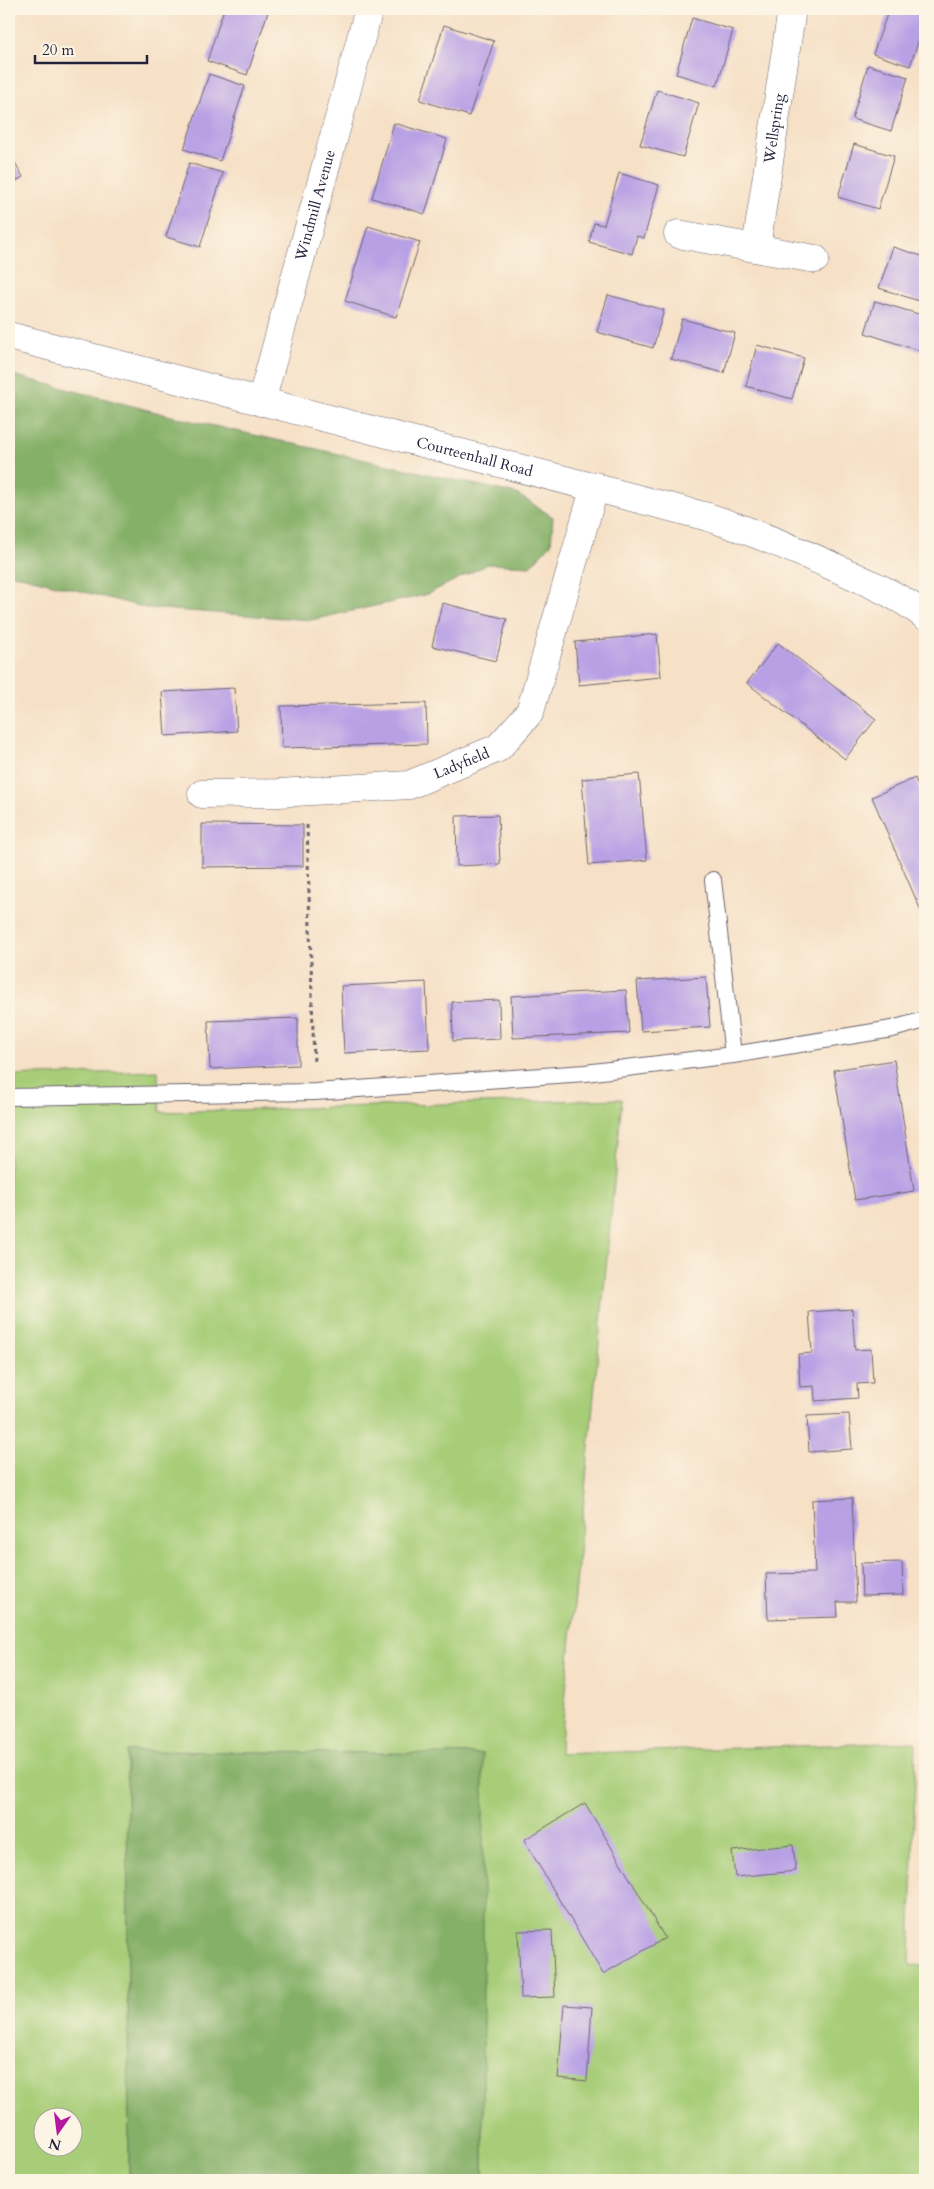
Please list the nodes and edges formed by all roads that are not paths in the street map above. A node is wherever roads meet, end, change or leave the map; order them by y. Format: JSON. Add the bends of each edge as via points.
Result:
{"nodes":[{"id":1,"x":369,"y":9,"type":"edge"},
{"id":2,"x":792,"y":9,"type":"edge"},
{"id":3,"x":678,"y":234,"type":"dead end"},
{"id":4,"x":756,"y":248,"type":"junction"},
{"id":5,"x":815,"y":259,"type":"dead end"},
{"id":6,"x":9,"y":336,"type":"edge"},
{"id":7,"x":261,"y":402,"type":"junction"},
{"id":8,"x":595,"y":486,"type":"junction"},
{"id":9,"x":925,"y":616,"type":"edge"},
{"id":10,"x":202,"y":794,"type":"dead end"},
{"id":11,"x":713,"y":880,"type":"dead end"},
{"id":12,"x":925,"y":1020,"type":"edge"},
{"id":13,"x":733,"y":1055,"type":"junction"},
{"id":14,"x":9,"y":1097,"type":"edge"}],
"edges":[{"from":1,"to":7,"type":"street","name":"Windmill Avenue"},
{"from":2,"to":4,"type":"street","name":"Wellspring"},
{"from":3,"to":4,"type":"street"},
{"from":4,"to":5,"type":"street"},
{"from":6,"to":7,"type":"street","name":"Courteenhall Road"},
{"from":7,"to":8,"type":"street","name":"Courteenhall Road"},
{"from":8,"to":9,"type":"street","name":"Courteenhall Road","via":[[764,536],[878,587],[909,603]]},
{"from":8,"to":10,"type":"street","name":"Ladyfield","via":[[530,712],[498,748],[409,785],[306,792]]},
{"from":11,"to":13,"type":"lane"},
{"from":12,"to":13,"type":"lane","via":[[892,1029]]},
{"from":13,"to":14,"type":"lane","via":[[585,1073],[315,1092]]}]}
